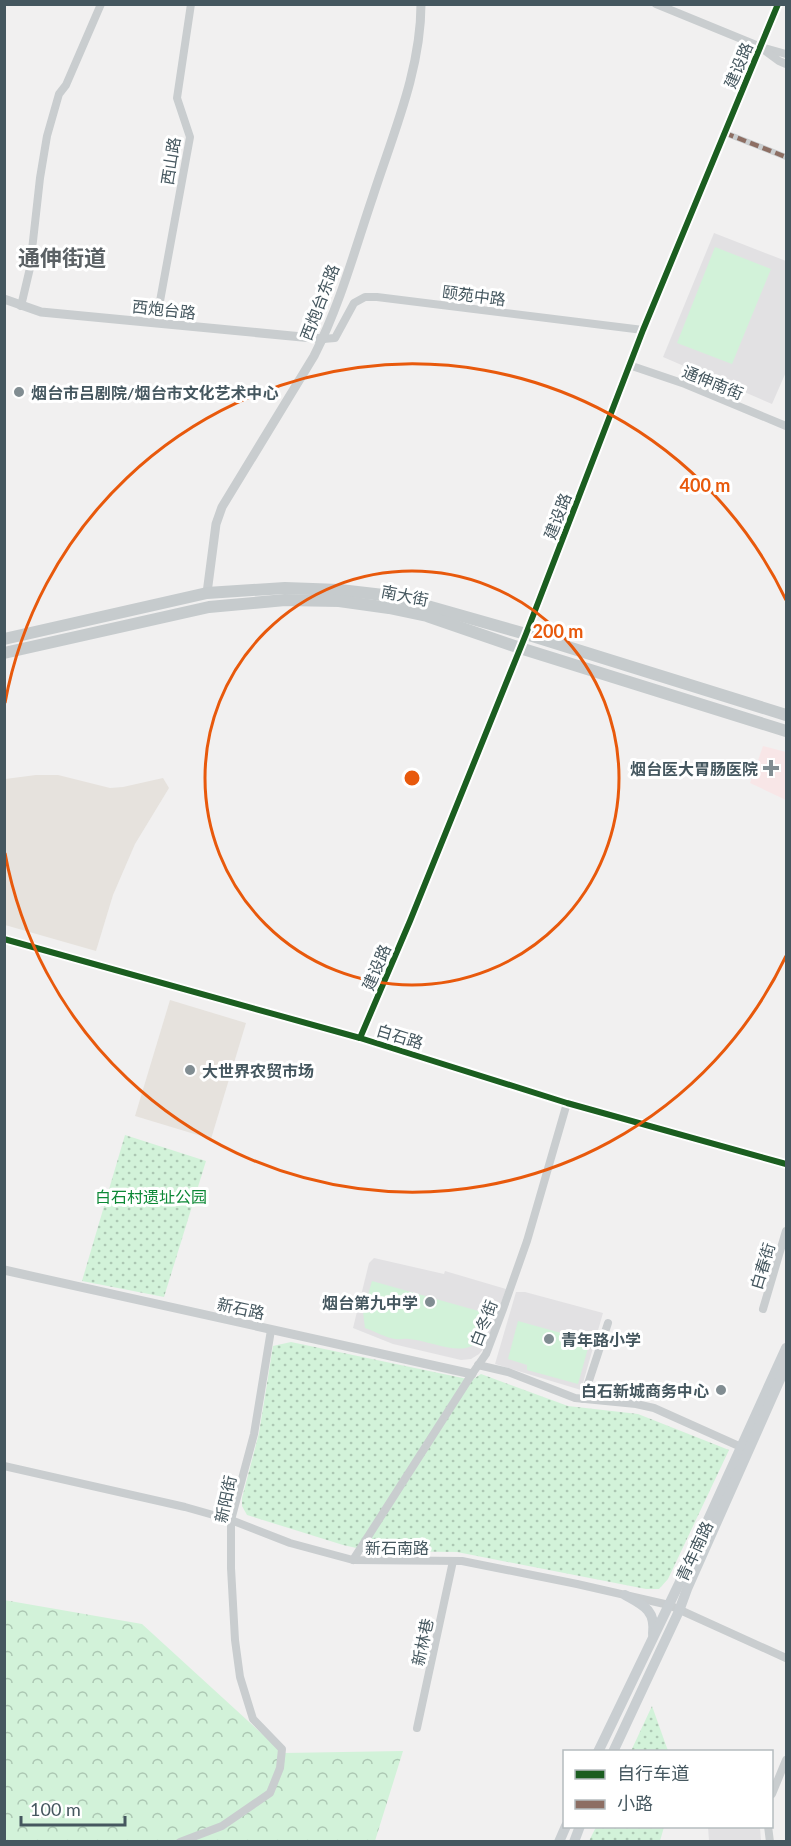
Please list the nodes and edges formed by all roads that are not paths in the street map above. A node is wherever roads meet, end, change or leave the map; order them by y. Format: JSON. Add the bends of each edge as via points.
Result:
{"nodes":[{"id":1,"x":101,"y":4,"type":"edge"},
{"id":2,"x":191,"y":4,"type":"edge"},
{"id":3,"x":421,"y":4,"type":"edge"},
{"id":4,"x":656,"y":4,"type":"edge"},
{"id":5,"x":778,"y":4,"type":"edge"},
{"id":6,"x":761,"y":47,"type":"junction"},
{"id":7,"x":786,"y":54,"type":"edge"},
{"id":8,"x":786,"y":64,"type":"edge"},
{"id":9,"x":725,"y":132,"type":"junction"},
{"id":10,"x":786,"y":157,"type":"edge"},
{"id":11,"x":4,"y":299,"type":"edge"},
{"id":12,"x":21,"y":306,"type":"junction"},
{"id":13,"x":156,"y":323,"type":"junction"},
{"id":14,"x":643,"y":330,"type":"junction"},
{"id":15,"x":323,"y":339,"type":"junction"},
{"id":16,"x":629,"y":365,"type":"junction"},
{"id":17,"x":786,"y":426,"type":"edge"},
{"id":18,"x":207,"y":593,"type":"junction"},
{"id":19,"x":526,"y":634,"type":"junction"},
{"id":20,"x":4,"y":639,"type":"edge"},
{"id":21,"x":520,"y":648,"type":"junction"},
{"id":22,"x":4,"y":653,"type":"edge"},
{"id":23,"x":786,"y":715,"type":"edge"},
{"id":24,"x":786,"y":731,"type":"edge"},
{"id":25,"x":4,"y":939,"type":"edge"},
{"id":26,"x":360,"y":1038,"type":"junction"},
{"id":27,"x":567,"y":1103,"type":"junction"},
{"id":28,"x":786,"y":1164,"type":"edge"},
{"id":29,"x":786,"y":1231,"type":"edge"},
{"id":30,"x":4,"y":1270,"type":"edge"},
{"id":31,"x":763,"y":1309,"type":"dead end"},
{"id":32,"x":608,"y":1323,"type":"dead end"},
{"id":33,"x":271,"y":1329,"type":"junction"},
{"id":34,"x":786,"y":1348,"type":"edge"},
{"id":35,"x":478,"y":1365,"type":"junction"},
{"id":36,"x":786,"y":1366,"type":"edge"},
{"id":37,"x":472,"y":1374,"type":"junction"},
{"id":38,"x":583,"y":1399,"type":"junction"},
{"id":39,"x":741,"y":1447,"type":"junction"},
{"id":40,"x":4,"y":1466,"type":"edge"},
{"id":41,"x":231,"y":1520,"type":"junction"},
{"id":42,"x":353,"y":1560,"type":"junction"},
{"id":43,"x":453,"y":1561,"type":"junction"},
{"id":44,"x":625,"y":1595,"type":"junction"},
{"id":45,"x":669,"y":1605,"type":"junction"},
{"id":46,"x":679,"y":1611,"type":"junction"},
{"id":47,"x":652,"y":1639,"type":"junction"},
{"id":48,"x":786,"y":1658,"type":"edge"},
{"id":49,"x":417,"y":1728,"type":"dead end"},
{"id":50,"x":599,"y":1750,"type":"edge"},
{"id":51,"x":615,"y":1750,"type":"edge"},
{"id":52,"x":786,"y":1760,"type":"edge"},
{"id":53,"x":773,"y":1789,"type":"edge"},
{"id":54,"x":566,"y":1828,"type":"edge"},
{"id":55,"x":580,"y":1828,"type":"edge"},
{"id":56,"x":180,"y":1842,"type":"edge"},
{"id":57,"x":559,"y":1842,"type":"edge"},
{"id":58,"x":574,"y":1842,"type":"edge"}],
"edges":[{"from":1,"to":12,"type":"street","via":[[59,94],[47,136],[30,268]]},
{"from":2,"to":13,"type":"street","name":"西山路","via":[[177,98],[190,137]]},
{"from":3,"to":15,"type":"street","name":"西炮台东路","via":[[421,28],[409,84]]},
{"from":4,"to":6,"type":"street"},
{"from":5,"to":6,"type":"street","name":"建设路"},
{"from":6,"to":7,"type":"street"},
{"from":6,"to":8,"type":"street"},
{"from":6,"to":9,"type":"street","name":"建设路"},
{"from":9,"to":10,"type":"street"},
{"from":9,"to":14,"type":"street","name":"建设路"},
{"from":11,"to":12,"type":"street","name":"西炮台路"},
{"from":12,"to":13,"type":"street","name":"西炮台路","via":[[41,312]]},
{"from":13,"to":15,"type":"street","name":"西炮台路"},
{"from":14,"to":15,"type":"street","name":"颐苑中路","via":[[365,297],[354,303],[335,338]]},
{"from":14,"to":16,"type":"street","name":"建设路"},
{"from":15,"to":18,"type":"street","name":"西炮台东路","via":[[222,507]]},
{"from":16,"to":17,"type":"street","name":"通伸南街"},
{"from":16,"to":19,"type":"street","name":"建设路"},
{"from":18,"to":19,"type":"main road","name":"南大街","via":[[285,588],[361,592],[392,596]]},
{"from":18,"to":20,"type":"main road","name":"南大街"},
{"from":19,"to":21,"type":"street","name":"建设路"},
{"from":19,"to":23,"type":"main road","name":"南大街"},
{"from":21,"to":22,"type":"main road","name":"南大街","via":[[427,616],[389,608],[339,601],[285,600],[209,606]]},
{"from":21,"to":24,"type":"main road","name":"南大街"},
{"from":21,"to":26,"type":"street","name":"建设路"},
{"from":25,"to":26,"type":"street","name":"白石路"},
{"from":26,"to":27,"type":"street","name":"白石路"},
{"from":27,"to":28,"type":"street","name":"白石路"},
{"from":27,"to":35,"type":"street","name":"白冬街","via":[[527,1241],[486,1354]]},
{"from":29,"to":31,"type":"street","name":"白春街"},
{"from":30,"to":33,"type":"street","name":"新石路"},
{"from":32,"to":38,"type":"street"},
{"from":33,"to":37,"type":"street","name":"新石路"},
{"from":33,"to":41,"type":"street","name":"新阳街","via":[[254,1434]]},
{"from":34,"to":39,"type":"main road","name":"青年南路"},
{"from":35,"to":37,"type":"street","name":"白冬街"},
{"from":35,"to":38,"type":"street"},
{"from":36,"to":46,"type":"main road","name":"青年南路"},
{"from":37,"to":42,"type":"street","name":"白冬街"},
{"from":38,"to":39,"type":"street","via":[[654,1408]]},
{"from":39,"to":45,"type":"main road","name":"青年南路"},
{"from":40,"to":41,"type":"street","name":"新石南路"},
{"from":41,"to":42,"type":"street","name":"新石南路","via":[[290,1543]]},
{"from":41,"to":56,"type":"street","name":"新阳街","via":[[240,1677],[253,1719],[282,1749],[280,1768],[270,1793],[222,1826]]},
{"from":42,"to":43,"type":"street","name":"新石南路"},
{"from":43,"to":44,"type":"street","name":"新石南路"},
{"from":43,"to":49,"type":"street","name":"新林巷"},
{"from":44,"to":45,"type":"street","name":"新石南路"},
{"from":44,"to":47,"type":"main road","via":[[652,1616]]},
{"from":45,"to":46,"type":"street","name":"新石南路"},
{"from":45,"to":47,"type":"main road","name":"青年南路"},
{"from":46,"to":48,"type":"street","name":"新石南路"},
{"from":46,"to":51,"type":"main road","name":"青年南路"},
{"from":47,"to":50,"type":"main road","name":"青年南路"},
{"from":52,"to":53,"type":"street"},
{"from":54,"to":57,"type":"main road"},
{"from":55,"to":58,"type":"main road"}]}
